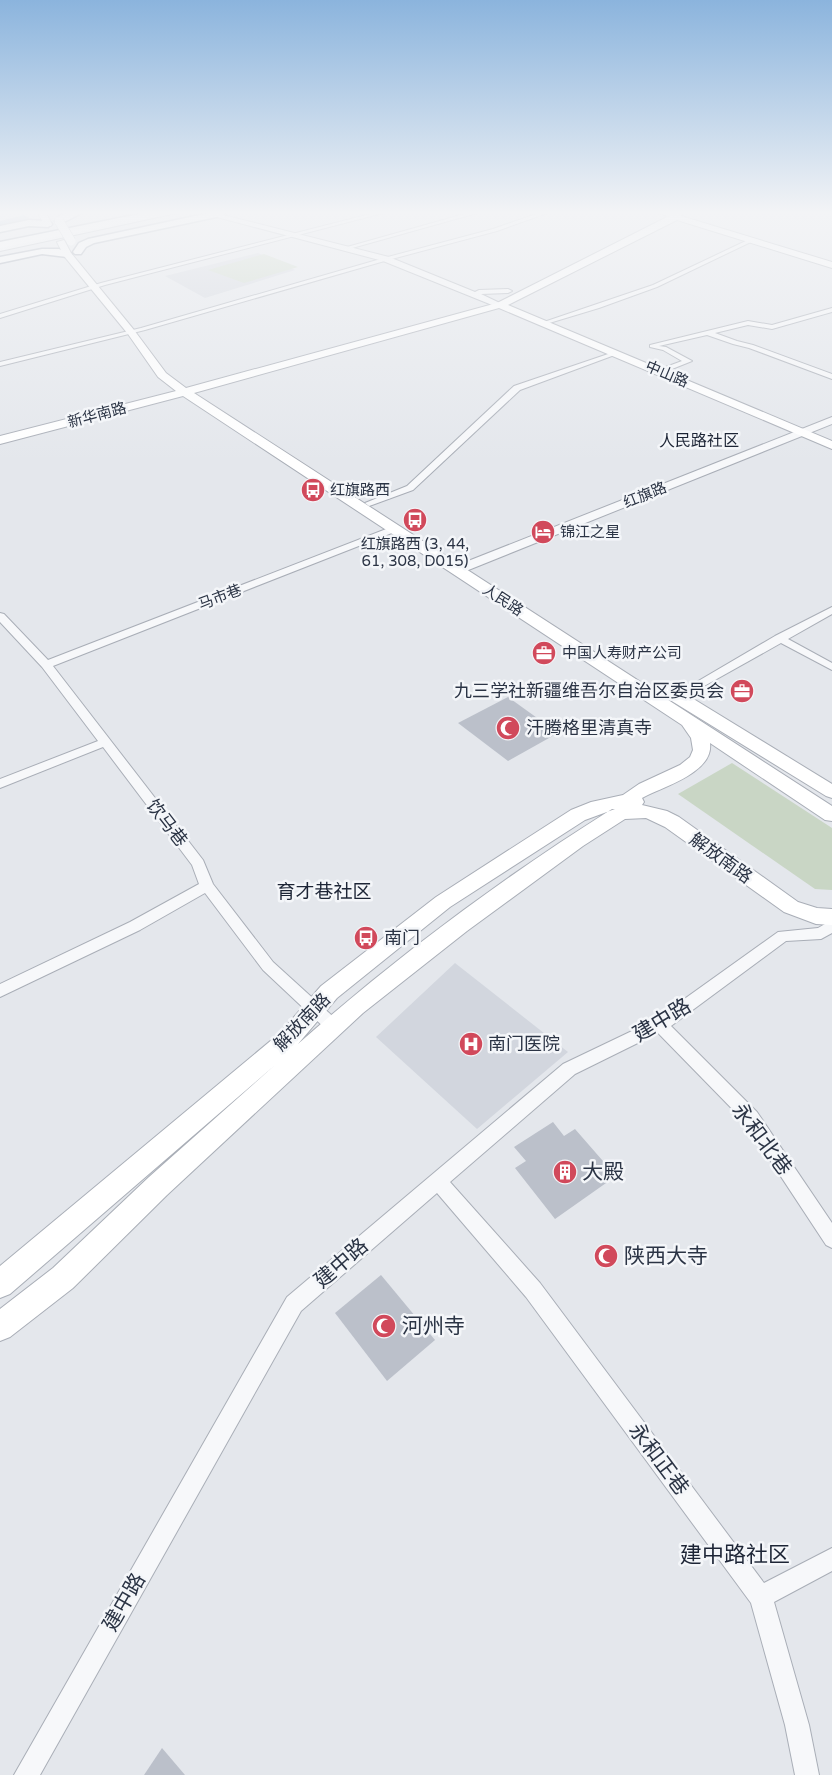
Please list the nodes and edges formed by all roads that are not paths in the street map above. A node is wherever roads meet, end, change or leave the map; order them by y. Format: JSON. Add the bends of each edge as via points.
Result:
{"nodes":[{"id":1,"x":65,"y":296,"type":"edge"},
{"id":2,"x":100,"y":296,"type":"edge"},
{"id":3,"x":113,"y":296,"type":"edge"},
{"id":4,"x":258,"y":296,"type":"edge"},
{"id":5,"x":478,"y":296,"type":"edge"},
{"id":6,"x":495,"y":296,"type":"edge"},
{"id":7,"x":512,"y":296,"type":"edge"},
{"id":8,"x":628,"y":296,"type":"edge"},
{"id":9,"x":506,"y":299,"type":"junction"},
{"id":10,"x":489,"y":300,"type":"junction"},
{"id":11,"x":118,"y":301,"type":"dead end"},
{"id":12,"x":832,"y":310,"type":"edge"},
{"id":13,"x":0,"y":316,"type":"edge"},
{"id":14,"x":544,"y":323,"type":"junction"},
{"id":15,"x":131,"y":332,"type":"junction"},
{"id":16,"x":709,"y":333,"type":"junction"},
{"id":17,"x":616,"y":353,"type":"junction"},
{"id":18,"x":0,"y":364,"type":"edge"},
{"id":19,"x":170,"y":366,"type":"dead end"},
{"id":20,"x":659,"y":371,"type":"junction"},
{"id":21,"x":832,"y":377,"type":"edge"},
{"id":22,"x":184,"y":387,"type":"junction"},
{"id":23,"x":832,"y":420,"type":"edge"},
{"id":24,"x":0,"y":428,"type":"edge"},
{"id":25,"x":802,"y":432,"type":"junction"},
{"id":26,"x":0,"y":440,"type":"edge"},
{"id":27,"x":832,"y":445,"type":"edge"},
{"id":28,"x":369,"y":503,"type":"junction"},
{"id":29,"x":394,"y":529,"type":"junction"},
{"id":30,"x":463,"y":568,"type":"junction"},
{"id":31,"x":832,"y":610,"type":"edge"},
{"id":32,"x":1,"y":619,"type":"edge"},
{"id":33,"x":779,"y":638,"type":"junction"},
{"id":34,"x":46,"y":665,"type":"junction"},
{"id":35,"x":832,"y":667,"type":"edge"},
{"id":36,"x":678,"y":705,"type":"junction"},
{"id":37,"x":105,"y":742,"type":"junction"},
{"id":38,"x":0,"y":784,"type":"edge"},
{"id":39,"x":832,"y":792,"type":"edge"},
{"id":40,"x":628,"y":801,"type":"junction"},
{"id":41,"x":832,"y":815,"type":"edge"},
{"id":42,"x":609,"y":820,"type":"junction"},
{"id":43,"x":672,"y":822,"type":"junction"},
{"id":44,"x":207,"y":886,"type":"junction"},
{"id":45,"x":832,"y":918,"type":"edge"},
{"id":46,"x":832,"y":925,"type":"edge"},
{"id":47,"x":0,"y":991,"type":"edge"},
{"id":48,"x":315,"y":1009,"type":"junction"},
{"id":49,"x":660,"y":1025,"type":"junction"},
{"id":50,"x":334,"y":1027,"type":"junction"},
{"id":51,"x":438,"y":1181,"type":"junction"},
{"id":52,"x":832,"y":1239,"type":"edge"},
{"id":53,"x":0,"y":1284,"type":"edge"},
{"id":54,"x":0,"y":1327,"type":"edge"},
{"id":55,"x":832,"y":1559,"type":"edge"},
{"id":56,"x":761,"y":1597,"type":"junction"},
{"id":57,"x":26,"y":1775,"type":"edge"},
{"id":58,"x":807,"y":1775,"type":"edge"}],
"edges":[{"from":1,"to":13,"type":"street"},
{"from":2,"to":15,"type":"main road"},
{"from":3,"to":11,"type":"main road"},
{"from":4,"to":15,"type":"street"},
{"from":5,"to":10,"type":"street"},
{"from":6,"to":9,"type":"street"},
{"from":7,"to":9,"type":"main road"},
{"from":8,"to":14,"type":"street"},
{"from":9,"to":10,"type":"main road"},
{"from":9,"to":10,"type":"street"},
{"from":9,"to":14,"type":"main road","name":"中山路","via":[[522,314]]},
{"from":9,"to":22,"type":"main road"},
{"from":10,"to":22,"type":"main road"},
{"from":12,"to":16,"type":"street","via":[[772,327],[748,324]]},
{"from":14,"to":17,"type":"main road","name":"中山路"},
{"from":15,"to":18,"type":"street"},
{"from":15,"to":22,"type":"main road","via":[[162,375]]},
{"from":16,"to":20,"type":"street","via":[[652,346],[664,348],[688,361]]},
{"from":16,"to":21,"type":"street"},
{"from":17,"to":20,"type":"main road","name":"中山路"},
{"from":17,"to":28,"type":"street","via":[[517,388],[410,488]]},
{"from":19,"to":22,"type":"main road"},
{"from":20,"to":25,"type":"main road","name":"中山路"},
{"from":22,"to":24,"type":"main road","name":"新华南路"},
{"from":22,"to":26,"type":"main road","name":"新华南路"},
{"from":22,"to":28,"type":"main road","name":"人民路"},
{"from":22,"to":29,"type":"main road","name":"人民路"},
{"from":23,"to":25,"type":"street","name":"红旗路"},
{"from":25,"to":27,"type":"main road","name":"中山路"},
{"from":25,"to":30,"type":"street","name":"红旗路"},
{"from":28,"to":30,"type":"main road","name":"人民路"},
{"from":29,"to":30,"type":"main road","name":"人民路"},
{"from":29,"to":34,"type":"street","name":"马市巷"},
{"from":30,"to":36,"type":"main road","name":"人民路"},
{"from":31,"to":33,"type":"street"},
{"from":32,"to":34,"type":"street","name":"饮马巷"},
{"from":33,"to":35,"type":"street"},
{"from":33,"to":36,"type":"street"},
{"from":34,"to":37,"type":"street","name":"饮马巷"},
{"from":36,"to":39,"type":"main road","name":"人民路"},
{"from":36,"to":40,"type":"main road","name":"解放南路","via":[[698,733],[701,755],[694,765]]},
{"from":36,"to":41,"type":"main road","name":"人民路"},
{"from":37,"to":38,"type":"street"},
{"from":37,"to":44,"type":"street","name":"饮马巷","via":[[198,863]]},
{"from":40,"to":42,"type":"main road","name":"解放南路"},
{"from":40,"to":43,"type":"main road","via":[[651,808]]},
{"from":40,"to":48,"type":"main road","name":"解放南路","via":[[590,808],[443,902],[329,992]]},
{"from":42,"to":43,"type":"main road","name":"解放南路","via":[[632,811],[646,812]]},
{"from":42,"to":50,"type":"main road","name":"解放南路","via":[[460,925]]},
{"from":43,"to":45,"type":"main road","name":"解放南路","via":[[790,907]]},
{"from":44,"to":47,"type":"street","via":[[135,926]]},
{"from":44,"to":48,"type":"street","name":"饮马巷","via":[[268,966]]},
{"from":46,"to":49,"type":"street","name":"建中路","via":[[821,933],[783,936]]},
{"from":48,"to":50,"type":"street","name":"饮马巷"},
{"from":48,"to":53,"type":"main road","name":"解放南路","via":[[288,1040]]},
{"from":49,"to":51,"type":"street","name":"建中路","via":[[569,1069]]},
{"from":49,"to":52,"type":"street","name":"永和北巷","via":[[751,1117]]},
{"from":50,"to":54,"type":"main road","name":"解放南路","via":[[158,1186],[63,1278]]},
{"from":51,"to":56,"type":"street","name":"永和正巷","via":[[533,1290]]},
{"from":51,"to":57,"type":"street","name":"建中路","via":[[294,1304]]},
{"from":55,"to":56,"type":"street"},
{"from":56,"to":58,"type":"street","name":"永和正巷","via":[[797,1725]]}]}
